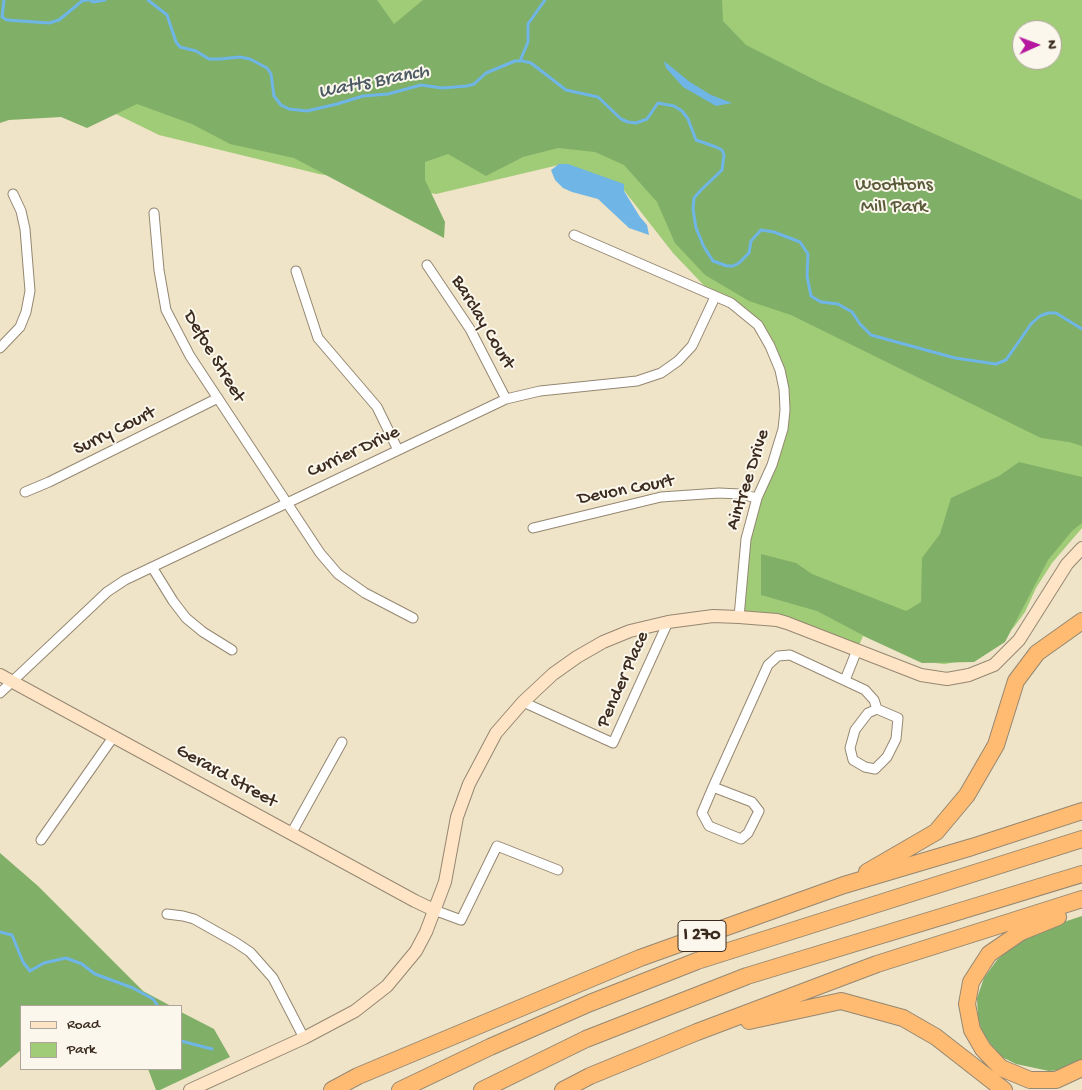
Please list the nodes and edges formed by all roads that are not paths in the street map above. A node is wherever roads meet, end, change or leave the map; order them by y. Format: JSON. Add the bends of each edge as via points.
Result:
{"nodes":[{"id":1,"x":14,"y":194,"type":"dead end"},
{"id":2,"x":154,"y":212,"type":"dead end"},
{"id":3,"x":574,"y":235,"type":"dead end"},
{"id":4,"x":427,"y":265,"type":"dead end"},
{"id":5,"x":296,"y":271,"type":"dead end"},
{"id":6,"x":715,"y":297,"type":"junction"},
{"id":7,"x":0,"y":348,"type":"edge"},
{"id":8,"x":218,"y":398,"type":"junction"},
{"id":9,"x":506,"y":398,"type":"junction"},
{"id":10,"x":398,"y":450,"type":"junction"},
{"id":11,"x":26,"y":492,"type":"dead end"},
{"id":12,"x":757,"y":498,"type":"junction"},
{"id":13,"x":286,"y":503,"type":"junction"},
{"id":14,"x":533,"y":528,"type":"dead end"},
{"id":15,"x":1082,"y":548,"type":"edge"},
{"id":16,"x":152,"y":567,"type":"junction"},
{"id":17,"x":739,"y":617,"type":"junction"},
{"id":18,"x":413,"y":618,"type":"dead end"},
{"id":19,"x":1082,"y":621,"type":"edge"},
{"id":20,"x":668,"y":622,"type":"junction"},
{"id":21,"x":232,"y":650,"type":"dead end"},
{"id":22,"x":857,"y":650,"type":"junction"},
{"id":23,"x":0,"y":674,"type":"edge"},
{"id":24,"x":845,"y":680,"type":"junction"},
{"id":25,"x":12,"y":682,"type":"junction"},
{"id":26,"x":0,"y":693,"type":"edge"},
{"id":27,"x":523,"y":702,"type":"junction"},
{"id":28,"x":877,"y":709,"type":"junction"},
{"id":29,"x":114,"y":736,"type":"junction"},
{"id":30,"x":342,"y":742,"type":"dead end"},
{"id":31,"x":713,"y":787,"type":"junction"},
{"id":32,"x":1082,"y":811,"type":"edge"},
{"id":33,"x":291,"y":834,"type":"junction"},
{"id":34,"x":1082,"y":839,"type":"edge"},
{"id":35,"x":41,"y":840,"type":"dead end"},
{"id":36,"x":558,"y":870,"type":"dead end"},
{"id":37,"x":1082,"y":874,"type":"edge"},
{"id":38,"x":844,"y":885,"type":"junction"},
{"id":39,"x":1082,"y":899,"type":"edge"},
{"id":40,"x":1082,"y":906,"type":"edge"},
{"id":41,"x":434,"y":910,"type":"junction"},
{"id":42,"x":168,"y":914,"type":"dead end"},
{"id":43,"x":697,"y":1032,"type":"junction"},
{"id":44,"x":304,"y":1038,"type":"junction"},
{"id":45,"x":586,"y":1038,"type":"junction"},
{"id":46,"x":1082,"y":1068,"type":"edge"},
{"id":47,"x":190,"y":1090,"type":"edge"},
{"id":48,"x":332,"y":1090,"type":"edge"},
{"id":49,"x":400,"y":1090,"type":"edge"},
{"id":50,"x":482,"y":1090,"type":"edge"},
{"id":51,"x":506,"y":1090,"type":"edge"},
{"id":52,"x":563,"y":1090,"type":"edge"},
{"id":53,"x":1004,"y":1090,"type":"edge"}],
"edges":[{"from":1,"to":7,"type":"street","via":[[25,229],[30,291],[20,327]]},
{"from":2,"to":8,"type":"street","name":"Defoe Street","via":[[166,310],[190,356]]},
{"from":3,"to":6,"type":"street","name":"Aintree Drive"},
{"from":4,"to":9,"type":"street","name":"Barclay Court","via":[[470,329]]},
{"from":5,"to":10,"type":"street","via":[[318,338],[377,407]]},
{"from":6,"to":9,"type":"street","name":"Currier Drive","via":[[692,346],[661,373],[637,381],[540,391]]},
{"from":6,"to":12,"type":"street","name":"Aintree Drive","via":[[731,303],[758,325],[780,370],[784,389],[783,430]]},
{"from":8,"to":11,"type":"street","name":"Surry Court"},
{"from":8,"to":13,"type":"street","name":"Defoe Street"},
{"from":9,"to":10,"type":"street","name":"Currier Drive"},
{"from":10,"to":13,"type":"street","name":"Currier Drive"},
{"from":12,"to":14,"type":"street","name":"Devon Court","via":[[719,493],[661,497]]},
{"from":12,"to":17,"type":"street","name":"Aintree Drive","via":[[746,539]]},
{"from":13,"to":16,"type":"street","name":"Currier Drive"},
{"from":13,"to":18,"type":"street","name":"Defoe Street","via":[[338,574],[365,593]]},
{"from":15,"to":22,"type":"street","via":[[1067,564],[1019,640],[994,665],[981,671],[947,679],[921,676]]},
{"from":16,"to":21,"type":"street","via":[[186,618]]},
{"from":16,"to":25,"type":"street","name":"Currier Drive","via":[[107,592]]},
{"from":17,"to":20,"type":"street","via":[[713,616]]},
{"from":17,"to":22,"type":"street","via":[[777,620]]},
{"from":19,"to":38,"type":"highway","via":[[1036,653],[1016,681],[996,745],[967,795],[936,832]]},
{"from":20,"to":27,"type":"street","via":[[630,631],[603,642],[553,674]]},
{"from":20,"to":27,"type":"street","name":"Pender Place","via":[[613,743]]},
{"from":22,"to":24,"type":"street"},
{"from":23,"to":25,"type":"street","name":"Gerard Street"},
{"from":24,"to":28,"type":"street","via":[[865,690]]},
{"from":24,"to":31,"type":"street","via":[[790,655],[778,656],[768,665]]},
{"from":25,"to":26,"type":"street","name":"Currier Drive"},
{"from":25,"to":29,"type":"street","name":"Gerard Street"},
{"from":27,"to":41,"type":"street","via":[[496,733],[469,784],[456,817],[445,882]]},
{"from":28,"to":28,"type":"street","via":[[898,718],[896,739],[876,769],[865,768],[853,760],[850,748],[856,730],[868,713]]},
{"from":29,"to":33,"type":"street","name":"Gerard Street"},
{"from":29,"to":35,"type":"street"},
{"from":30,"to":33,"type":"street"},
{"from":31,"to":31,"type":"street","via":[[752,802],[759,811],[748,833],[741,839],[708,826],[702,813]]},
{"from":32,"to":38,"type":"highway","number":"I 270"},
{"from":33,"to":41,"type":"street","name":"Gerard Street"},
{"from":34,"to":49,"type":"highway","number":"I 270","via":[[697,961],[590,1003]]},
{"from":36,"to":41,"type":"street","via":[[497,846],[461,920]]},
{"from":37,"to":45,"type":"highway","via":[[747,976]]},
{"from":38,"to":48,"type":"highway","number":"I 270","via":[[640,958],[358,1076]]},
{"from":39,"to":43,"type":"highway","via":[[877,964]]},
{"from":40,"to":46,"type":"highway","via":[[1021,932],[989,954],[971,982],[967,1004],[972,1030],[983,1049],[1002,1068],[1030,1080],[1056,1080]]},
{"from":41,"to":44,"type":"street","via":[[416,951],[387,986],[356,1011]]},
{"from":42,"to":44,"type":"street","via":[[194,919],[250,952],[273,978]]},
{"from":43,"to":52,"type":"highway"},
{"from":43,"to":53,"type":"highway","via":[[841,1001],[903,1018],[936,1037]]},
{"from":44,"to":47,"type":"street"},
{"from":45,"to":50,"type":"highway"},
{"from":45,"to":51,"type":"highway"}]}
